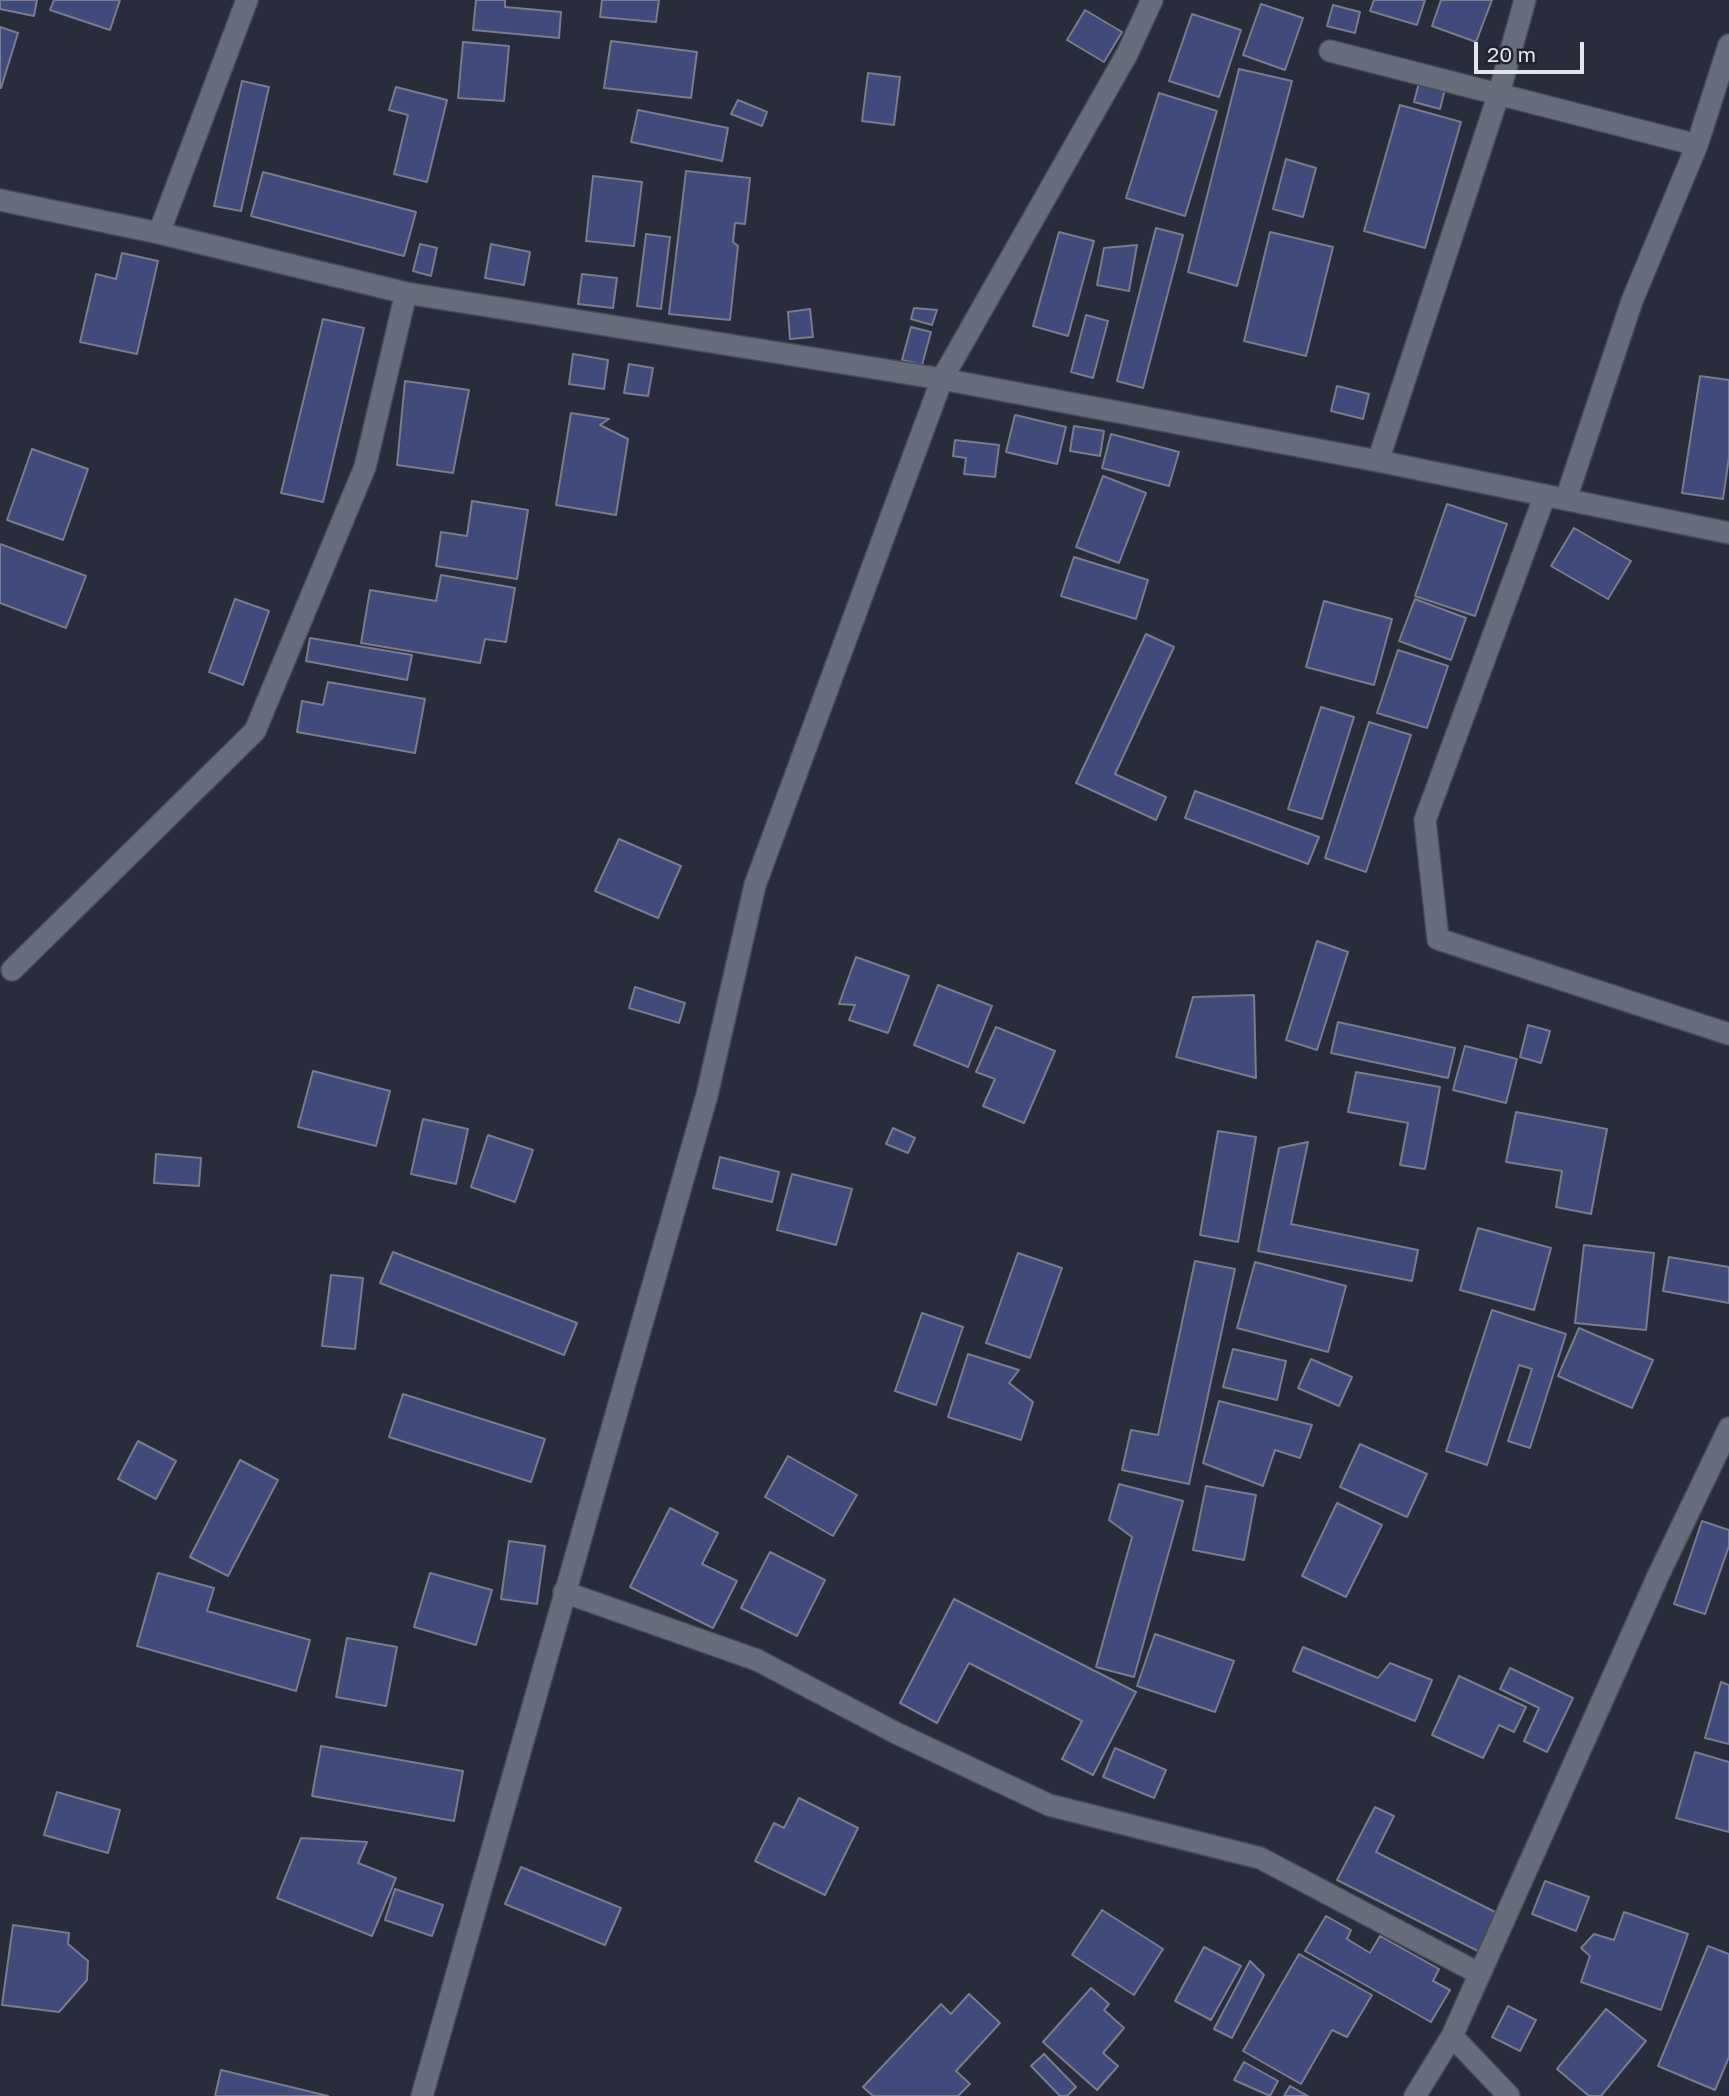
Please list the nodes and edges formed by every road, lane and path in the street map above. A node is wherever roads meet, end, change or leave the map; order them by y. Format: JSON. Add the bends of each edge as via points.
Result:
{"nodes":[{"id":1,"x":247,"y":0,"type":"edge"},
{"id":2,"x":1152,"y":0,"type":"edge"},
{"id":3,"x":1525,"y":0,"type":"edge"},
{"id":4,"x":1729,"y":45,"type":"edge"},
{"id":5,"x":1330,"y":51,"type":"dead end"},
{"id":6,"x":1499,"y":93,"type":"junction"},
{"id":7,"x":1697,"y":145,"type":"junction"},
{"id":8,"x":0,"y":200,"type":"edge"},
{"id":9,"x":159,"y":233,"type":"junction"},
{"id":10,"x":406,"y":293,"type":"junction"},
{"id":11,"x":942,"y":379,"type":"junction"},
{"id":12,"x":1378,"y":461,"type":"junction"},
{"id":13,"x":1555,"y":497,"type":"junction"},
{"id":14,"x":1729,"y":533,"type":"edge"},
{"id":15,"x":12,"y":971,"type":"dead end"},
{"id":16,"x":1729,"y":1034,"type":"edge"},
{"id":17,"x":1729,"y":1427,"type":"edge"},
{"id":18,"x":564,"y":1592,"type":"junction"},
{"id":19,"x":1480,"y":1974,"type":"junction"},
{"id":20,"x":1452,"y":2036,"type":"junction"},
{"id":21,"x":422,"y":2096,"type":"edge"},
{"id":22,"x":1415,"y":2096,"type":"edge"},
{"id":23,"x":1509,"y":2096,"type":"edge"}],
"edges":[{"from":1,"to":9,"type":"street"},
{"from":2,"to":11,"type":"street","via":[[1127,54]]},
{"from":3,"to":6,"type":"street"},
{"from":4,"to":7,"type":"street"},
{"from":5,"to":6,"type":"street"},
{"from":6,"to":7,"type":"street"},
{"from":6,"to":12,"type":"street"},
{"from":7,"to":13,"type":"street"},
{"from":8,"to":9,"type":"street"},
{"from":9,"to":10,"type":"street"},
{"from":10,"to":11,"type":"street"},
{"from":10,"to":15,"type":"street","via":[[365,467],[255,731]]},
{"from":11,"to":12,"type":"street"},
{"from":11,"to":18,"type":"street","via":[[755,885],[707,1095]]},
{"from":12,"to":13,"type":"street"},
{"from":13,"to":14,"type":"street"},
{"from":13,"to":16,"type":"street","via":[[1425,820],[1438,939]]},
{"from":17,"to":19,"type":"street"},
{"from":18,"to":19,"type":"street","via":[[757,1660],[896,1733],[1049,1805],[1260,1858]]},
{"from":18,"to":21,"type":"street"},
{"from":19,"to":20,"type":"street"},
{"from":20,"to":22,"type":"street"},
{"from":20,"to":23,"type":"street"}]}
